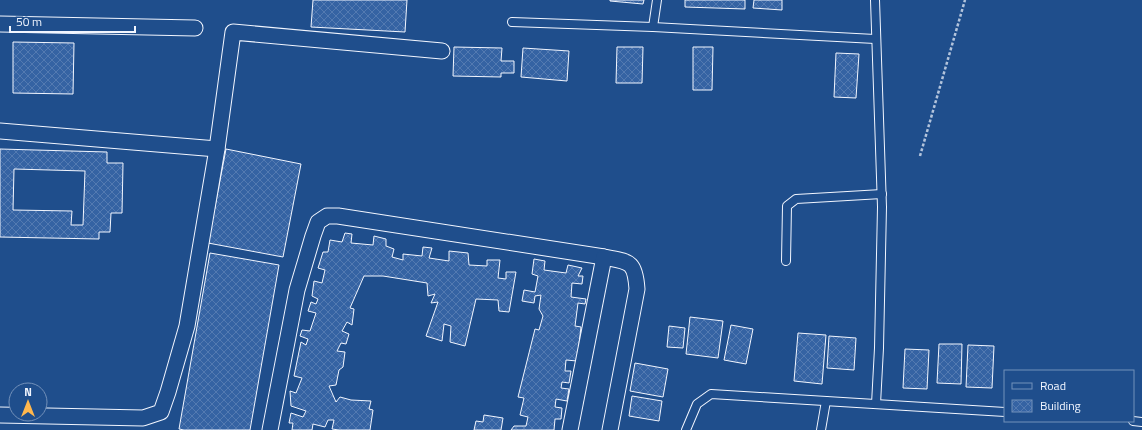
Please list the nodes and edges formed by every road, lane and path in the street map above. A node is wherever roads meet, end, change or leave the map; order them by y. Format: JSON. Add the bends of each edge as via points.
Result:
{"nodes":[{"id":1,"x":657,"y":0,"type":"edge"},
{"id":2,"x":875,"y":0,"type":"edge"},
{"id":3,"x":965,"y":0,"type":"edge"},
{"id":4,"x":512,"y":22,"type":"dead end"},
{"id":5,"x":0,"y":24,"type":"edge"},
{"id":6,"x":195,"y":28,"type":"dead end"},
{"id":7,"x":653,"y":28,"type":"junction"},
{"id":8,"x":875,"y":39,"type":"junction"},
{"id":9,"x":442,"y":51,"type":"dead end"},
{"id":10,"x":0,"y":131,"type":"edge"},
{"id":11,"x":217,"y":148,"type":"junction"},
{"id":12,"x":920,"y":156,"type":"dead end"},
{"id":13,"x":882,"y":194,"type":"junction"},
{"id":14,"x":604,"y":257,"type":"junction"},
{"id":15,"x":786,"y":261,"type":"dead end"},
{"id":16,"x":826,"y":401,"type":"junction"},
{"id":17,"x":876,"y":404,"type":"junction"},
{"id":18,"x":1004,"y":412,"type":"edge"},
{"id":19,"x":0,"y":415,"type":"edge"},
{"id":20,"x":270,"y":430,"type":"edge"},
{"id":21,"x":570,"y":430,"type":"edge"},
{"id":22,"x":610,"y":430,"type":"edge"},
{"id":23,"x":686,"y":430,"type":"edge"},
{"id":24,"x":820,"y":430,"type":"edge"}],
"edges":[{"from":1,"to":7,"type":"lane"},
{"from":2,"to":8,"type":"lane"},
{"from":3,"to":12,"type":"path"},
{"from":4,"to":7,"type":"lane"},
{"from":5,"to":6,"type":"street"},
{"from":7,"to":8,"type":"lane"},
{"from":8,"to":13,"type":"lane"},
{"from":9,"to":11,"type":"street","via":[[233,32]]},
{"from":10,"to":11,"type":"street"},
{"from":11,"to":19,"type":"street","via":[[187,326],[161,412],[143,418]]},
{"from":13,"to":15,"type":"lane","via":[[796,199],[787,206]]},
{"from":13,"to":17,"type":"lane"},
{"from":14,"to":20,"type":"street","via":[[327,216],[318,222],[297,290]]},
{"from":14,"to":21,"type":"street"},
{"from":14,"to":22,"type":"street","via":[[632,265],[637,289]]},
{"from":16,"to":17,"type":"lane"},
{"from":16,"to":23,"type":"lane","via":[[711,394],[697,404]]},
{"from":16,"to":24,"type":"lane"},
{"from":17,"to":18,"type":"lane"}]}
